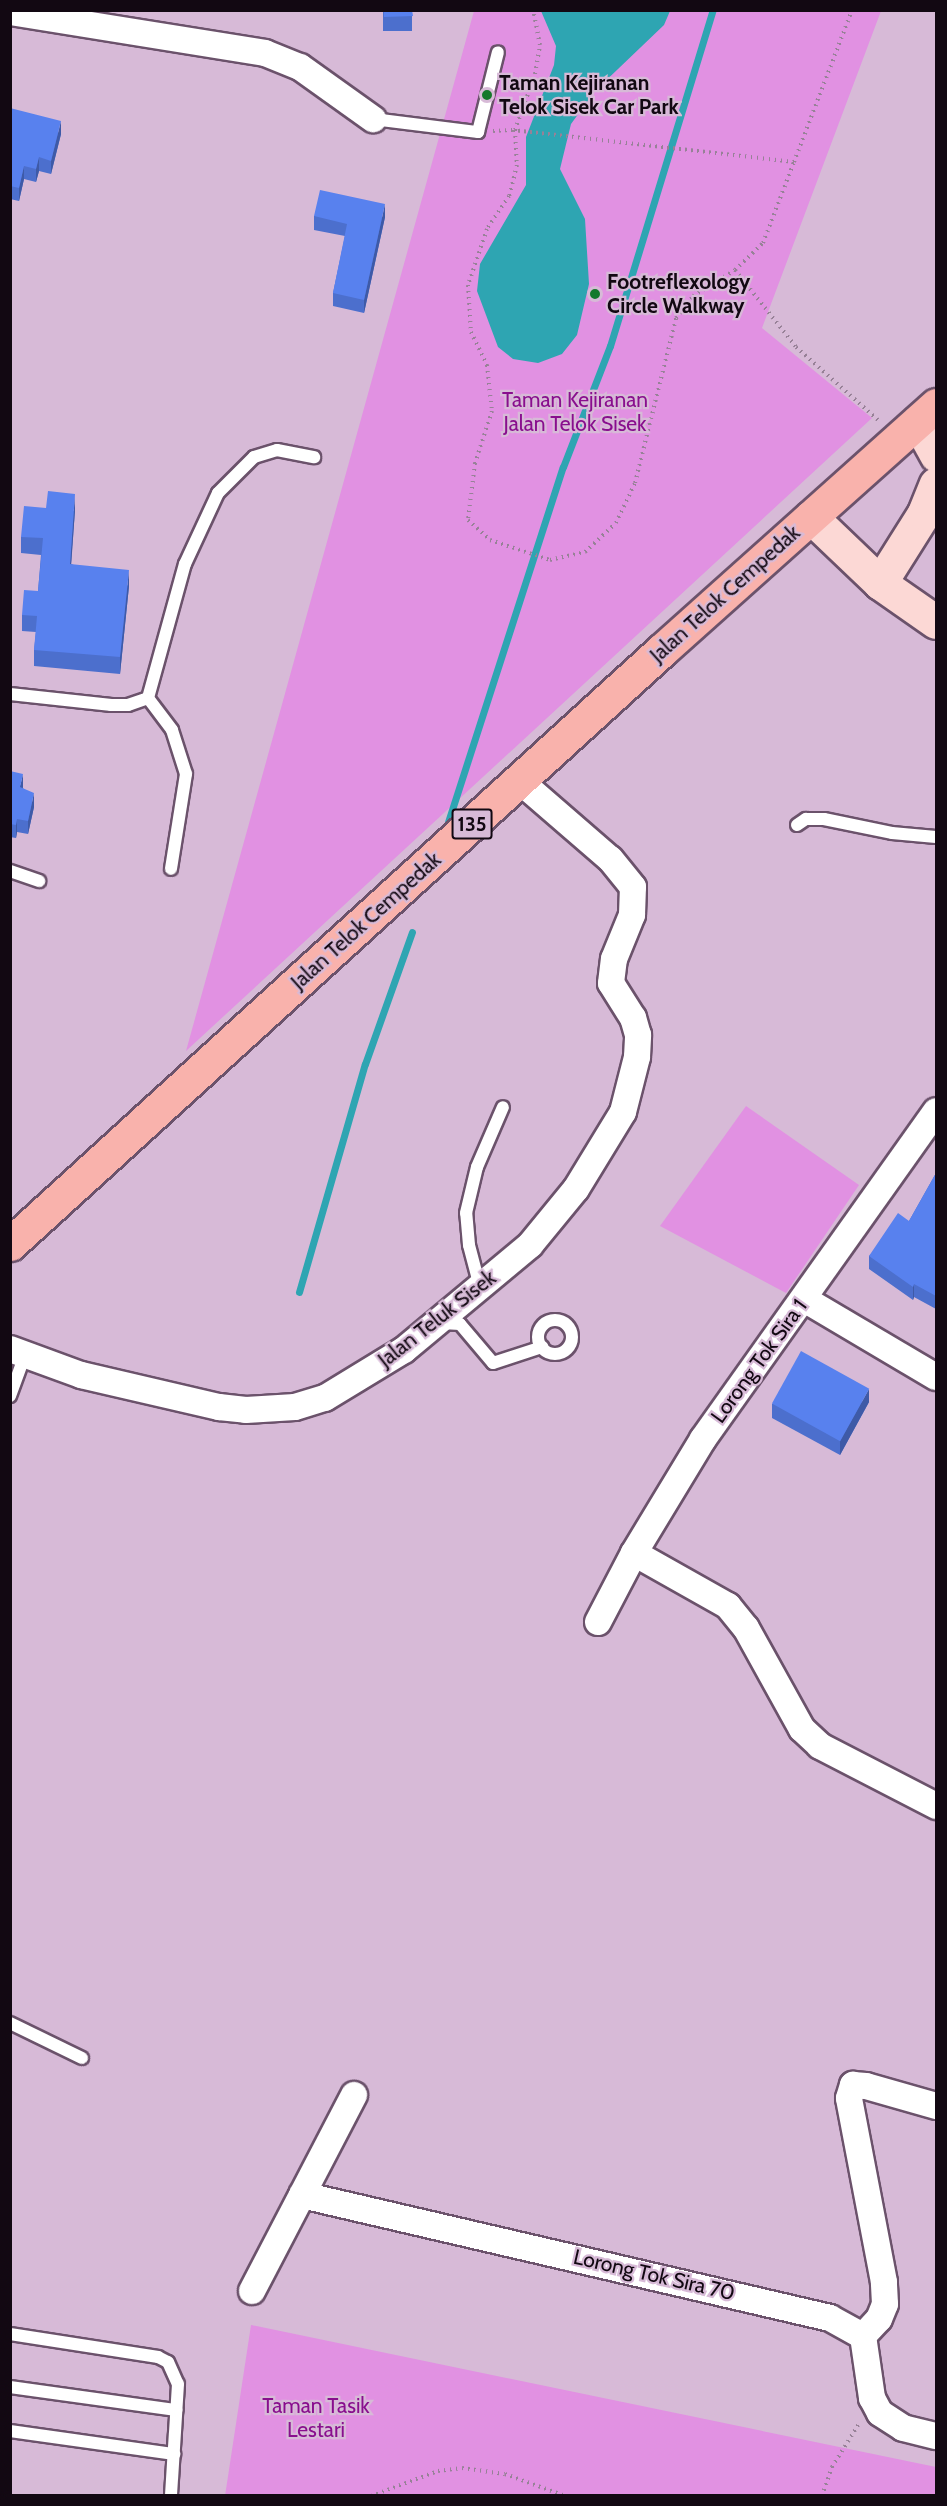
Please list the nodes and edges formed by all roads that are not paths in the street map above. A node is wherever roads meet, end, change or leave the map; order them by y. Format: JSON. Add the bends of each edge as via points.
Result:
{"nodes":[{"id":1,"x":10,"y":12,"type":"edge"},
{"id":2,"x":82,"y":16,"type":"edge"},
{"id":3,"x":498,"y":52,"type":"dead end"},
{"id":4,"x":373,"y":119,"type":"joint"},
{"id":5,"x":918,"y":422,"type":"edge"},
{"id":6,"x":936,"y":454,"type":"edge"},
{"id":7,"x":314,"y":457,"type":"dead end"},
{"id":8,"x":936,"y":484,"type":"edge"},
{"id":9,"x":811,"y":517,"type":"junction"},
{"id":10,"x":880,"y":583,"type":"junction"},
{"id":11,"x":936,"y":622,"type":"edge"},
{"id":12,"x":10,"y":694,"type":"edge"},
{"id":13,"x":148,"y":698,"type":"junction"},
{"id":14,"x":520,"y":781,"type":"junction"},
{"id":15,"x":797,"y":825,"type":"dead end"},
{"id":16,"x":936,"y":837,"type":"edge"},
{"id":17,"x":171,"y":869,"type":"dead end"},
{"id":18,"x":10,"y":871,"type":"edge"},
{"id":19,"x":39,"y":881,"type":"dead end"},
{"id":20,"x":503,"y":1107,"type":"dead end"},
{"id":21,"x":935,"y":1115,"type":"edge"},
{"id":22,"x":10,"y":1244,"type":"edge"},
{"id":23,"x":480,"y":1288,"type":"junction"},
{"id":24,"x":804,"y":1299,"type":"junction"},
{"id":25,"x":438,"y":1324,"type":"junction"},
{"id":26,"x":542,"y":1347,"type":"dead end"},
{"id":27,"x":18,"y":1352,"type":"edge"},
{"id":28,"x":936,"y":1377,"type":"edge"},
{"id":29,"x":10,"y":1396,"type":"edge"},
{"id":30,"x":634,"y":1553,"type":"junction"},
{"id":31,"x":598,"y":1622,"type":"dead end"},
{"id":32,"x":936,"y":1806,"type":"edge"},
{"id":33,"x":10,"y":2023,"type":"edge"},
{"id":34,"x":82,"y":2058,"type":"dead end"},
{"id":35,"x":354,"y":2095,"type":"dead end"},
{"id":36,"x":936,"y":2106,"type":"edge"},
{"id":37,"x":302,"y":2195,"type":"junction"},
{"id":38,"x":252,"y":2291,"type":"dead end"},
{"id":39,"x":10,"y":2334,"type":"edge"},
{"id":40,"x":863,"y":2336,"type":"junction"},
{"id":41,"x":10,"y":2387,"type":"edge"},
{"id":42,"x":176,"y":2410,"type":"junction"},
{"id":43,"x":10,"y":2431,"type":"edge"},
{"id":44,"x":936,"y":2436,"type":"edge"},
{"id":45,"x":174,"y":2454,"type":"junction"},
{"id":46,"x":171,"y":2496,"type":"edge"}],
"edges":[{"from":1,"to":2,"type":"street"},
{"from":2,"to":4,"type":"street","via":[[265,53],[300,67]]},
{"from":3,"to":4,"type":"lane","via":[[477,132]]},
{"from":5,"to":6,"type":"street"},
{"from":5,"to":9,"type":"main road","name":"Jalan Telok Cempedak","number":"135"},
{"from":7,"to":13,"type":"lane","via":[[277,450],[254,457],[218,493],[185,564]]},
{"from":8,"to":10,"type":"street","via":[[924,513]]},
{"from":9,"to":10,"type":"street"},
{"from":9,"to":14,"type":"main road","name":"Jalan Telok Cempedak","number":"135"},
{"from":10,"to":11,"type":"street"},
{"from":12,"to":13,"type":"lane","via":[[111,705],[128,705]]},
{"from":13,"to":17,"type":"lane","via":[[172,730],[186,774]]},
{"from":14,"to":22,"type":"main road","name":"Jalan Telok Cempedak","number":"135"},
{"from":14,"to":23,"type":"street","name":"Jalan Teluk Sisek","via":[[610,859],[633,887],[632,915],[611,982],[633,1018],[638,1057],[623,1112],[576,1190],[530,1245]]},
{"from":15,"to":16,"type":"lane","via":[[806,819],[824,819],[892,833]]},
{"from":18,"to":19,"type":"lane"},
{"from":20,"to":23,"type":"lane","via":[[477,1167],[466,1213]]},
{"from":21,"to":24,"type":"street","name":"Lorong Tok Sira 1"},
{"from":23,"to":25,"type":"street","name":"Jalan Teluk Sisek"},
{"from":24,"to":28,"type":"street"},
{"from":24,"to":30,"type":"street","name":"Lorong Tok Sira 1","via":[[704,1439]]},
{"from":25,"to":26,"type":"lane","via":[[460,1324],[493,1363],[500,1365]]},
{"from":25,"to":27,"type":"street","name":"Jalan Teluk Sisek","via":[[325,1398],[267,1410],[219,1407],[155,1393]]},
{"from":27,"to":29,"type":"lane"},
{"from":30,"to":31,"type":"street","name":"Lorong Tok Sira 1"},
{"from":30,"to":32,"type":"street","via":[[728,1606],[746,1628],[802,1729],[820,1746]]},
{"from":33,"to":34,"type":"lane"},
{"from":35,"to":37,"type":"street"},
{"from":36,"to":40,"type":"street","via":[[853,2085],[849,2098],[885,2304],[879,2319]]},
{"from":37,"to":38,"type":"street"},
{"from":37,"to":40,"type":"street","name":"Lorong Tok Sira 70","via":[[780,2304],[830,2318]]},
{"from":39,"to":42,"type":"lane","via":[[158,2357],[175,2370]]},
{"from":40,"to":44,"type":"street","via":[[872,2398],[880,2413],[903,2428]]},
{"from":41,"to":42,"type":"lane"},
{"from":42,"to":45,"type":"lane"},
{"from":43,"to":45,"type":"lane"},
{"from":45,"to":46,"type":"lane"}]}
